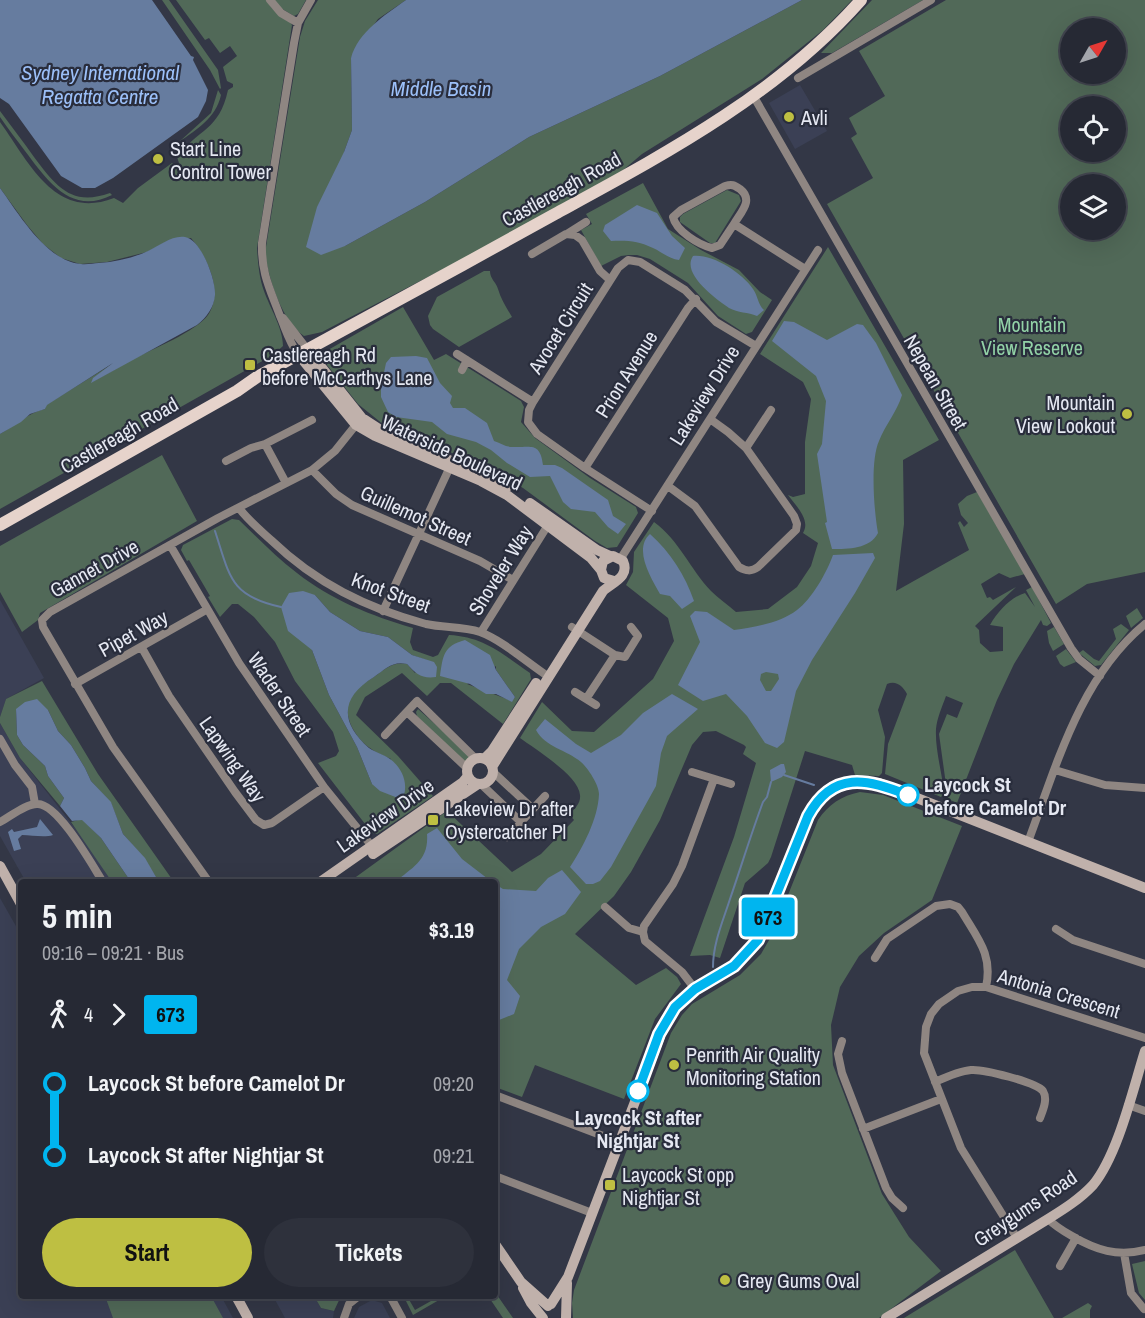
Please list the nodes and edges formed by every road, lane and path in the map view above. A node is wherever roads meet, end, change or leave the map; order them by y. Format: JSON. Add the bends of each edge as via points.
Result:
{"nodes":[{"id":1,"x":270,"y":0,"type":"edge"},
{"id":2,"x":311,"y":0,"type":"edge"},
{"id":3,"x":861,"y":0,"type":"edge"},
{"id":4,"x":931,"y":0,"type":"edge"},
{"id":5,"x":298,"y":23,"type":"junction"},
{"id":6,"x":798,"y":78,"type":"dead end"},
{"id":7,"x":754,"y":97,"type":"junction"},
{"id":8,"x":586,"y":222,"type":"dead end"},
{"id":9,"x":734,"y":224,"type":"junction"},
{"id":10,"x":566,"y":234,"type":"junction"},
{"id":11,"x":818,"y":250,"type":"dead end"},
{"id":12,"x":532,"y":254,"type":"dead end"},
{"id":13,"x":805,"y":269,"type":"junction"},
{"id":14,"x":610,"y":280,"type":"junction"},
{"id":15,"x":696,"y":299,"type":"junction"},
{"id":16,"x":756,"y":346,"type":"junction"},
{"id":17,"x":303,"y":352,"type":"junction"},
{"id":18,"x":457,"y":354,"type":"dead end"},
{"id":19,"x":467,"y":360,"type":"junction"},
{"id":20,"x":462,"y":370,"type":"dead end"},
{"id":21,"x":256,"y":377,"type":"junction"},
{"id":22,"x":533,"y":402,"type":"junction"},
{"id":23,"x":771,"y":410,"type":"dead end"},
{"id":24,"x":710,"y":419,"type":"junction"},
{"id":25,"x":312,"y":420,"type":"dead end"},
{"id":26,"x":359,"y":421,"type":"junction"},
{"id":27,"x":265,"y":444,"type":"junction"},
{"id":28,"x":746,"y":448,"type":"junction"},
{"id":29,"x":226,"y":461,"type":"dead end"},
{"id":30,"x":585,"y":468,"type":"junction"},
{"id":31,"x":449,"y":469,"type":"junction"},
{"id":32,"x":312,"y":470,"type":"junction"},
{"id":33,"x":286,"y":483,"type":"junction"},
{"id":34,"x":668,"y":486,"type":"junction"},
{"id":35,"x":239,"y":508,"type":"junction"},
{"id":36,"x":652,"y":511,"type":"junction"},
{"id":37,"x":0,"y":515,"type":"edge"},
{"id":38,"x":0,"y":525,"type":"edge"},
{"id":39,"x":548,"y":525,"type":"junction"},
{"id":40,"x":419,"y":534,"type":"junction"},
{"id":41,"x":170,"y":545,"type":"junction"},
{"id":42,"x":615,"y":557,"type":"junction"},
{"id":43,"x":601,"y":572,"type":"junction"},
{"id":44,"x":513,"y":580,"type":"junction"},
{"id":45,"x":614,"y":581,"type":"junction"},
{"id":46,"x":206,"y":610,"type":"junction"},
{"id":47,"x":383,"y":611,"type":"junction"},
{"id":48,"x":1145,"y":624,"type":"edge"},
{"id":49,"x":631,"y":627,"type":"dead end"},
{"id":50,"x":575,"y":629,"type":"junction"},
{"id":51,"x":481,"y":632,"type":"junction"},
{"id":52,"x":142,"y":648,"type":"junction"},
{"id":53,"x":615,"y":655,"type":"junction"},
{"id":54,"x":546,"y":675,"type":"junction"},
{"id":55,"x":1100,"y":676,"type":"junction"},
{"id":56,"x":75,"y":684,"type":"junction"},
{"id":57,"x":575,"y":692,"type":"dead end"},
{"id":58,"x":586,"y":699,"type":"junction"},
{"id":59,"x":596,"y":705,"type":"dead end"},
{"id":60,"x":407,"y":712,"type":"junction"},
{"id":61,"x":385,"y":735,"type":"dead end"},
{"id":62,"x":0,"y":739,"type":"edge"},
{"id":63,"x":486,"y":764,"type":"junction"},
{"id":64,"x":1055,"y":770,"type":"junction"},
{"id":65,"x":467,"y":772,"type":"junction"},
{"id":66,"x":692,"y":772,"type":"dead end"},
{"id":67,"x":714,"y":779,"type":"junction"},
{"id":68,"x":479,"y":784,"type":"junction"},
{"id":69,"x":731,"y":784,"type":"dead end"},
{"id":70,"x":324,"y":787,"type":"junction"},
{"id":71,"x":1145,"y":788,"type":"edge"},
{"id":72,"x":545,"y":796,"type":"dead end"},
{"id":73,"x":35,"y":804,"type":"junction"},
{"id":74,"x":533,"y":809,"type":"junction"},
{"id":75,"x":0,"y":822,"type":"edge"},
{"id":76,"x":521,"y":822,"type":"junction"},
{"id":77,"x":507,"y":837,"type":"dead end"},
{"id":78,"x":1028,"y":842,"type":"junction"},
{"id":79,"x":374,"y":849,"type":"junction"},
{"id":80,"x":0,"y":866,"type":"edge"},
{"id":81,"x":101,"y":879,"type":"edge"},
{"id":82,"x":207,"y":879,"type":"edge"},
{"id":83,"x":325,"y":879,"type":"edge"},
{"id":84,"x":337,"y":879,"type":"edge"},
{"id":85,"x":1145,"y":888,"type":"edge"},
{"id":86,"x":18,"y":899,"type":"edge"},
{"id":87,"x":605,"y":907,"type":"dead end"},
{"id":88,"x":1056,"y":929,"type":"dead end"},
{"id":89,"x":643,"y":932,"type":"junction"},
{"id":90,"x":875,"y":958,"type":"dead end"},
{"id":91,"x":1145,"y":964,"type":"edge"},
{"id":92,"x":986,"y":987,"type":"junction"},
{"id":93,"x":695,"y":989,"type":"junction"},
{"id":94,"x":1145,"y":1038,"type":"edge"},
{"id":95,"x":842,"y":1041,"type":"dead end"},
{"id":96,"x":1145,"y":1051,"type":"edge"},
{"id":97,"x":935,"y":1082,"type":"junction"},
{"id":98,"x":498,"y":1096,"type":"edge"},
{"id":99,"x":942,"y":1099,"type":"junction"},
{"id":100,"x":1128,"y":1105,"type":"junction"},
{"id":101,"x":1145,"y":1111,"type":"edge"},
{"id":102,"x":1040,"y":1118,"type":"dead end"},
{"id":103,"x":863,"y":1129,"type":"junction"},
{"id":104,"x":619,"y":1142,"type":"junction"},
{"id":105,"x":498,"y":1177,"type":"edge"},
{"id":106,"x":903,"y":1208,"type":"dead end"},
{"id":107,"x":592,"y":1213,"type":"junction"},
{"id":108,"x":1048,"y":1219,"type":"junction"},
{"id":109,"x":1017,"y":1238,"type":"junction"},
{"id":110,"x":1076,"y":1239,"type":"junction"},
{"id":111,"x":498,"y":1248,"type":"edge"},
{"id":112,"x":1145,"y":1250,"type":"edge"},
{"id":113,"x":1124,"y":1253,"type":"junction"},
{"id":114,"x":1060,"y":1266,"type":"dead end"},
{"id":115,"x":568,"y":1277,"type":"junction"},
{"id":116,"x":521,"y":1282,"type":"junction"},
{"id":117,"x":238,"y":1299,"type":"edge"},
{"id":118,"x":355,"y":1299,"type":"edge"},
{"id":119,"x":392,"y":1299,"type":"edge"},
{"id":120,"x":549,"y":1305,"type":"junction"},
{"id":121,"x":1144,"y":1309,"type":"edge"},
{"id":122,"x":566,"y":1316,"type":"edge"},
{"id":123,"x":248,"y":1318,"type":"edge"},
{"id":124,"x":344,"y":1318,"type":"edge"},
{"id":125,"x":402,"y":1318,"type":"edge"},
{"id":126,"x":543,"y":1318,"type":"edge"},
{"id":127,"x":886,"y":1318,"type":"edge"}],
"edges":[{"from":1,"to":5,"type":"street","via":[[281,13]]},
{"from":2,"to":5,"type":"street"},
{"from":3,"to":7,"type":"main road","name":"Castlereagh Road","via":[[811,51]]},
{"from":4,"to":6,"type":"street"},
{"from":5,"to":17,"type":"street","via":[[262,243],[266,283]]},
{"from":7,"to":17,"type":"main road","name":"Castlereagh Road","via":[[665,153]]},
{"from":7,"to":55,"type":"street","name":"Nepean Street","via":[[1071,648]]},
{"from":8,"to":10,"type":"street"},
{"from":9,"to":9,"type":"street","via":[[747,199],[744,192],[730,184],[673,217],[680,229],[710,248],[720,245]]},
{"from":9,"to":13,"type":"street"},
{"from":10,"to":12,"type":"street"},
{"from":10,"to":14,"type":"street","via":[[580,238]]},
{"from":11,"to":13,"type":"street","name":"Lakeview Drive"},
{"from":13,"to":16,"type":"street","name":"Lakeview Drive"},
{"from":14,"to":15,"type":"street","name":"Avocet Circuit","via":[[622,263],[633,260]]},
{"from":14,"to":22,"type":"street","name":"Avocet Circuit"},
{"from":15,"to":16,"type":"street","name":"Avocet Circuit","via":[[716,322]]},
{"from":15,"to":30,"type":"street","name":"Prion Avenue"},
{"from":16,"to":24,"type":"street","name":"Lakeview Drive"},
{"from":17,"to":21,"type":"main road","name":"Castlereagh Road"},
{"from":17,"to":26,"type":"street","name":"Waterside Boulevard"},
{"from":18,"to":19,"type":"street"},
{"from":19,"to":20,"type":"street"},
{"from":19,"to":22,"type":"street"},
{"from":21,"to":37,"type":"main road","name":"Castlereagh Road","via":[[232,384]]},
{"from":21,"to":38,"type":"main road","name":"Castlereagh Road"},
{"from":22,"to":30,"type":"street","name":"Avocet Circuit","via":[[528,416],[531,427]]},
{"from":23,"to":28,"type":"street"},
{"from":24,"to":28,"type":"street"},
{"from":24,"to":34,"type":"street","name":"Lakeview Drive"},
{"from":25,"to":27,"type":"street"},
{"from":26,"to":31,"type":"street","name":"Waterside Boulevard","via":[[375,436]]},
{"from":26,"to":32,"type":"street","name":"Gannet Drive","via":[[335,451]]},
{"from":26,"to":42,"type":"street","name":"Waterside Boulevard","via":[[493,479],[597,550]]},
{"from":27,"to":29,"type":"street"},
{"from":27,"to":33,"type":"street"},
{"from":28,"to":34,"type":"street","via":[[797,524],[796,530],[753,571],[740,567],[695,506]]},
{"from":30,"to":36,"type":"street","name":"Avocet Circuit"},
{"from":31,"to":39,"type":"street","name":"Waterside Boulevard","via":[[507,495]]},
{"from":31,"to":40,"type":"street"},
{"from":32,"to":33,"type":"street","name":"Gannet Drive"},
{"from":32,"to":40,"type":"street","name":"Guillemot Street","via":[[352,506]]},
{"from":33,"to":35,"type":"street","name":"Gannet Drive"},
{"from":34,"to":36,"type":"street","name":"Lakeview Drive"},
{"from":35,"to":41,"type":"street","name":"Gannet Drive"},
{"from":35,"to":47,"type":"street","name":"Knot Street","via":[[312,575],[344,595]]},
{"from":36,"to":42,"type":"street","name":"Lakeview Drive","via":[[629,546]]},
{"from":39,"to":43,"type":"street","name":"Waterside Boulevard","via":[[591,558]]},
{"from":39,"to":44,"type":"street","name":"Shoveler Way"},
{"from":40,"to":44,"type":"street","name":"Guillemot Street"},
{"from":40,"to":47,"type":"street"},
{"from":41,"to":46,"type":"street","name":"Wader Street"},
{"from":41,"to":56,"type":"street","name":"Gannet Drive","via":[[45,615],[44,627]]},
{"from":42,"to":43,"type":"street","via":[[603,561]]},
{"from":42,"to":45,"type":"street","via":[[625,565],[625,573]]},
{"from":43,"to":45,"type":"street","via":[[607,580]]},
{"from":43,"to":50,"type":"street","via":[[598,588]]},
{"from":44,"to":51,"type":"street","name":"Shoveler Way"},
{"from":45,"to":50,"type":"street"},
{"from":46,"to":52,"type":"street","name":"Pipet Way"},
{"from":46,"to":70,"type":"street","name":"Wader Street"},
{"from":47,"to":51,"type":"street","name":"Knot Street","via":[[436,626]]},
{"from":48,"to":55,"type":"street"},
{"from":49,"to":53,"type":"street","via":[[638,636],[625,657]]},
{"from":50,"to":53,"type":"street"},
{"from":50,"to":54,"type":"street"},
{"from":51,"to":54,"type":"street","name":"Knot Street"},
{"from":52,"to":56,"type":"street","name":"Pipet Way"},
{"from":52,"to":70,"type":"street","name":"Lapwing Way","via":[[169,696],[259,823],[272,824]]},
{"from":53,"to":58,"type":"street"},
{"from":54,"to":63,"type":"street"},
{"from":55,"to":64,"type":"street","via":[[1077,717]]},
{"from":56,"to":82,"type":"street","name":"Gannet Drive","via":[[113,747]]},
{"from":57,"to":58,"type":"street"},
{"from":58,"to":59,"type":"street"},
{"from":60,"to":61,"type":"street"},
{"from":60,"to":63,"type":"street","via":[[417,701]]},
{"from":60,"to":65,"type":"street"},
{"from":62,"to":73,"type":"street","via":[[29,782]]},
{"from":63,"to":65,"type":"street","name":"Lakeview Drive"},
{"from":63,"to":68,"type":"street","name":"Lakeview Drive","via":[[489,780]]},
{"from":63,"to":74,"type":"street"},
{"from":64,"to":71,"type":"street","via":[[1105,784]]},
{"from":64,"to":78,"type":"street"},
{"from":65,"to":68,"type":"street"},
{"from":65,"to":79,"type":"street","name":"Lakeview Drive","via":[[463,782]]},
{"from":66,"to":67,"type":"street"},
{"from":67,"to":69,"type":"street"},
{"from":67,"to":89,"type":"street","via":[[682,866]]},
{"from":68,"to":76,"type":"street"},
{"from":68,"to":79,"type":"street","name":"Lakeview Drive"},
{"from":70,"to":79,"type":"street","name":"Wader Street"},
{"from":72,"to":74,"type":"street"},
{"from":73,"to":75,"type":"street"},
{"from":73,"to":81,"type":"street","via":[[50,809],[58,818]]},
{"from":74,"to":76,"type":"street"},
{"from":76,"to":77,"type":"street"},
{"from":78,"to":85,"type":"street"},
{"from":78,"to":93,"type":"street","via":[[879,783],[860,781],[837,787],[823,796],[808,816],[751,950],[725,973]]},
{"from":79,"to":83,"type":"street","name":"Lakeview Drive"},
{"from":79,"to":84,"type":"street","name":"Lakeview Drive"},
{"from":80,"to":86,"type":"street"},
{"from":87,"to":89,"type":"street","via":[[629,928]]},
{"from":88,"to":91,"type":"street","via":[[1073,940]]},
{"from":89,"to":93,"type":"street","via":[[645,941],[682,972]]},
{"from":90,"to":92,"type":"street","via":[[887,939],[936,906],[950,904],[962,912],[986,955]]},
{"from":92,"to":94,"type":"street","name":"Antonia Crescent"},
{"from":92,"to":97,"type":"street","name":"Antonia Crescent","via":[[954,993],[930,1017],[924,1032],[924,1048]]},
{"from":93,"to":104,"type":"street","via":[[667,1018]]},
{"from":95,"to":103,"type":"street","via":[[838,1051],[840,1068]]},
{"from":96,"to":100,"type":"street","name":"Greygums Road"},
{"from":97,"to":99,"type":"street","name":"Antonia Crescent"},
{"from":97,"to":102,"type":"street","via":[[963,1071],[981,1070],[1035,1086],[1045,1098]]},
{"from":98,"to":104,"type":"street"},
{"from":99,"to":103,"type":"street"},
{"from":99,"to":109,"type":"street","name":"Antonia Crescent","via":[[961,1148]]},
{"from":100,"to":101,"type":"street"},
{"from":100,"to":108,"type":"street","name":"Greygums Road","via":[[1110,1158],[1099,1177]]},
{"from":103,"to":106,"type":"street","via":[[887,1191]]},
{"from":104,"to":107,"type":"street"},
{"from":105,"to":107,"type":"street"},
{"from":107,"to":115,"type":"street"},
{"from":108,"to":109,"type":"street","name":"Greygums Road"},
{"from":108,"to":110,"type":"street"},
{"from":109,"to":127,"type":"street","name":"Greygums Road"},
{"from":110,"to":113,"type":"street","via":[[1097,1249]]},
{"from":110,"to":114,"type":"street"},
{"from":111,"to":116,"type":"street"},
{"from":112,"to":113,"type":"street"},
{"from":113,"to":121,"type":"street","via":[[1131,1293]]},
{"from":115,"to":120,"type":"street"},
{"from":115,"to":122,"type":"street"},
{"from":116,"to":120,"type":"street"},
{"from":116,"to":126,"type":"street"},
{"from":117,"to":123,"type":"street"},
{"from":118,"to":124,"type":"street"},
{"from":119,"to":125,"type":"street"},
{"from":120,"to":122,"type":"street","via":[[561,1305]]},
{"from":120,"to":126,"type":"street"}]}
